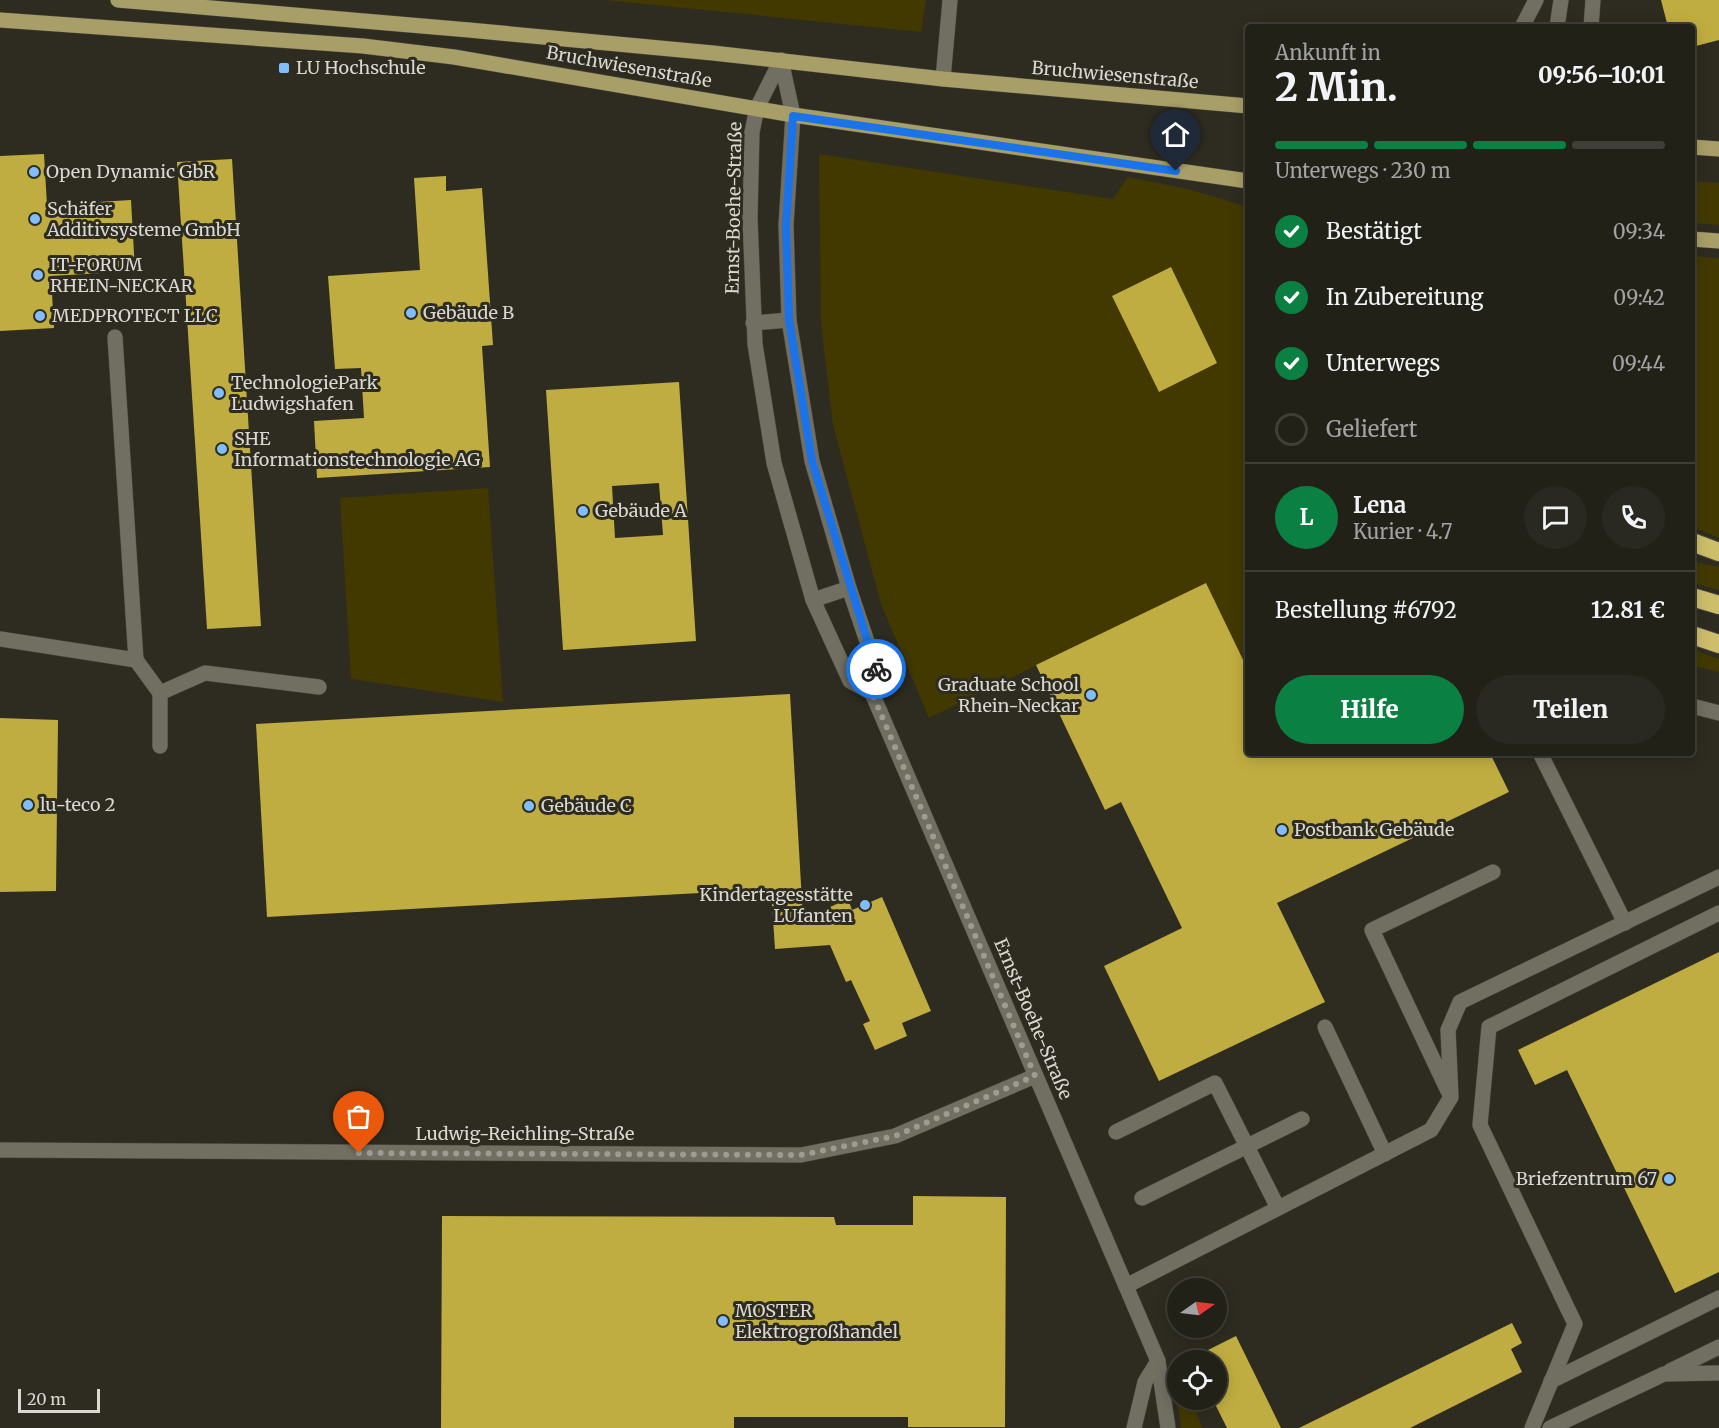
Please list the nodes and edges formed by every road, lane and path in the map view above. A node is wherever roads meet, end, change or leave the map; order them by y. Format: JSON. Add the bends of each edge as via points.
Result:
{"nodes":[{"id":1,"x":118,"y":0,"type":"edge"},
{"id":2,"x":950,"y":0,"type":"edge"},
{"id":3,"x":1536,"y":0,"type":"edge"},
{"id":4,"x":1561,"y":0,"type":"edge"},
{"id":5,"x":0,"y":20,"type":"edge"},
{"id":6,"x":1524,"y":24,"type":"edge"},
{"id":7,"x":1557,"y":24,"type":"edge"},
{"id":8,"x":781,"y":60,"type":"junction"},
{"id":9,"x":943,"y":79,"type":"junction"},
{"id":10,"x":1245,"y":106,"type":"edge"},
{"id":11,"x":757,"y":108,"type":"junction"},
{"id":12,"x":793,"y":116,"type":"junction"},
{"id":13,"x":1695,"y":147,"type":"edge"},
{"id":14,"x":1719,"y":149,"type":"edge"},
{"id":15,"x":1245,"y":181,"type":"edge"},
{"id":16,"x":1695,"y":238,"type":"edge"},
{"id":17,"x":1719,"y":241,"type":"edge"},
{"id":18,"x":789,"y":320,"type":"junction"},
{"id":19,"x":753,"y":323,"type":"junction"},
{"id":20,"x":115,"y":337,"type":"dead end"},
{"id":21,"x":1695,"y":543,"type":"edge"},
{"id":22,"x":1719,"y":552,"type":"edge"},
{"id":23,"x":849,"y":588,"type":"junction"},
{"id":24,"x":1695,"y":598,"type":"edge"},
{"id":25,"x":813,"y":600,"type":"junction"},
{"id":26,"x":1719,"y":605,"type":"edge"},
{"id":27,"x":1695,"y":636,"type":"edge"},
{"id":28,"x":0,"y":639,"type":"edge"},
{"id":29,"x":1719,"y":644,"type":"edge"},
{"id":30,"x":136,"y":660,"type":"junction"},
{"id":31,"x":319,"y":687,"type":"dead end"},
{"id":32,"x":160,"y":693,"type":"junction"},
{"id":33,"x":872,"y":693,"type":"junction"},
{"id":34,"x":1695,"y":707,"type":"edge"},
{"id":35,"x":1719,"y":713,"type":"edge"},
{"id":36,"x":160,"y":746,"type":"dead end"},
{"id":37,"x":1542,"y":756,"type":"edge"},
{"id":38,"x":1492,"y":872,"type":"dead end"},
{"id":39,"x":1719,"y":877,"type":"edge"},
{"id":40,"x":1719,"y":913,"type":"edge"},
{"id":41,"x":1625,"y":923,"type":"junction"},
{"id":42,"x":1325,"y":1027,"type":"dead end"},
{"id":43,"x":1035,"y":1076,"type":"junction"},
{"id":44,"x":1450,"y":1096,"type":"junction"},
{"id":45,"x":1302,"y":1119,"type":"dead end"},
{"id":46,"x":1116,"y":1132,"type":"dead end"},
{"id":47,"x":1248,"y":1146,"type":"junction"},
{"id":48,"x":0,"y":1150,"type":"edge"},
{"id":49,"x":1385,"y":1154,"type":"junction"},
{"id":50,"x":1142,"y":1198,"type":"dead end"},
{"id":51,"x":1278,"y":1209,"type":"junction"},
{"id":52,"x":1126,"y":1286,"type":"junction"},
{"id":53,"x":1719,"y":1298,"type":"edge"},
{"id":54,"x":1719,"y":1347,"type":"edge"},
{"id":55,"x":1158,"y":1361,"type":"junction"},
{"id":56,"x":1719,"y":1372,"type":"edge"},
{"id":57,"x":1664,"y":1374,"type":"junction"},
{"id":58,"x":1551,"y":1381,"type":"junction"},
{"id":59,"x":1134,"y":1428,"type":"edge"},
{"id":60,"x":1168,"y":1428,"type":"edge"},
{"id":61,"x":1532,"y":1428,"type":"edge"},
{"id":62,"x":1550,"y":1428,"type":"edge"}],
"edges":[{"from":1,"to":8,"type":"main road","name":"Bruchwiesenstraße"},
{"from":2,"to":9,"type":"street"},
{"from":3,"to":6,"type":"street"},
{"from":4,"to":7,"type":"street"},
{"from":5,"to":11,"type":"main road","name":"Bruchwiesenstraße","via":[[363,46],[454,57]]},
{"from":8,"to":9,"type":"main road","name":"Bruchwiesenstraße"},
{"from":8,"to":11,"type":"street","name":"Ernst-Boehe-Straße"},
{"from":8,"to":12,"type":"street","name":"Ernst-Boehe-Straße"},
{"from":9,"to":10,"type":"main road","name":"Bruchwiesenstraße"},
{"from":11,"to":12,"type":"main road","name":"Bruchwiesenstraße"},
{"from":11,"to":19,"type":"street","name":"Ernst-Boehe-Straße","via":[[752,132],[750,218]]},
{"from":12,"to":15,"type":"main road","name":"Bruchwiesenstraße"},
{"from":12,"to":18,"type":"street","name":"Ernst-Boehe-Straße","via":[[786,225]]},
{"from":13,"to":14,"type":"main road"},
{"from":16,"to":17,"type":"main road"},
{"from":18,"to":19,"type":"street"},
{"from":18,"to":23,"type":"street","name":"Ernst-Boehe-Straße","via":[[812,461]]},
{"from":19,"to":25,"type":"street","name":"Ernst-Boehe-Straße","via":[[774,463]]},
{"from":20,"to":30,"type":"street"},
{"from":21,"to":22,"type":"highway"},
{"from":23,"to":25,"type":"street"},
{"from":23,"to":33,"type":"street","name":"Ernst-Boehe-Straße","via":[[876,668]]},
{"from":24,"to":26,"type":"highway"},
{"from":25,"to":33,"type":"street","name":"Ernst-Boehe-Straße","via":[[850,681]]},
{"from":27,"to":29,"type":"highway"},
{"from":28,"to":30,"type":"street"},
{"from":30,"to":32,"type":"street"},
{"from":31,"to":32,"type":"street","via":[[205,673]]},
{"from":32,"to":36,"type":"street"},
{"from":33,"to":43,"type":"street","name":"Ernst-Boehe-Straße"},
{"from":34,"to":35,"type":"street"},
{"from":37,"to":41,"type":"street"},
{"from":38,"to":44,"type":"street","via":[[1372,930]]},
{"from":39,"to":41,"type":"street"},
{"from":40,"to":58,"type":"street","via":[[1489,1027],[1480,1125],[1575,1324]]},
{"from":41,"to":44,"type":"street","via":[[1460,1002],[1448,1030]]},
{"from":42,"to":49,"type":"street"},
{"from":43,"to":48,"type":"street","name":"Ludwig-Reichling-Straße","via":[[895,1136],[801,1155]]},
{"from":43,"to":52,"type":"street","name":"Ernst-Boehe-Straße"},
{"from":44,"to":49,"type":"street","via":[[1431,1130]]},
{"from":45,"to":47,"type":"street"},
{"from":46,"to":47,"type":"street","via":[[1215,1083]]},
{"from":47,"to":50,"type":"street"},
{"from":47,"to":51,"type":"street"},
{"from":49,"to":51,"type":"street"},
{"from":51,"to":52,"type":"street"},
{"from":52,"to":55,"type":"street","name":"Ernst-Boehe-Straße"},
{"from":53,"to":58,"type":"street"},
{"from":54,"to":57,"type":"street"},
{"from":55,"to":59,"type":"street","via":[[1145,1382]]},
{"from":55,"to":60,"type":"street","name":"Ernst-Boehe-Straße"},
{"from":56,"to":57,"type":"street"},
{"from":57,"to":62,"type":"street"},
{"from":58,"to":61,"type":"street"}]}
